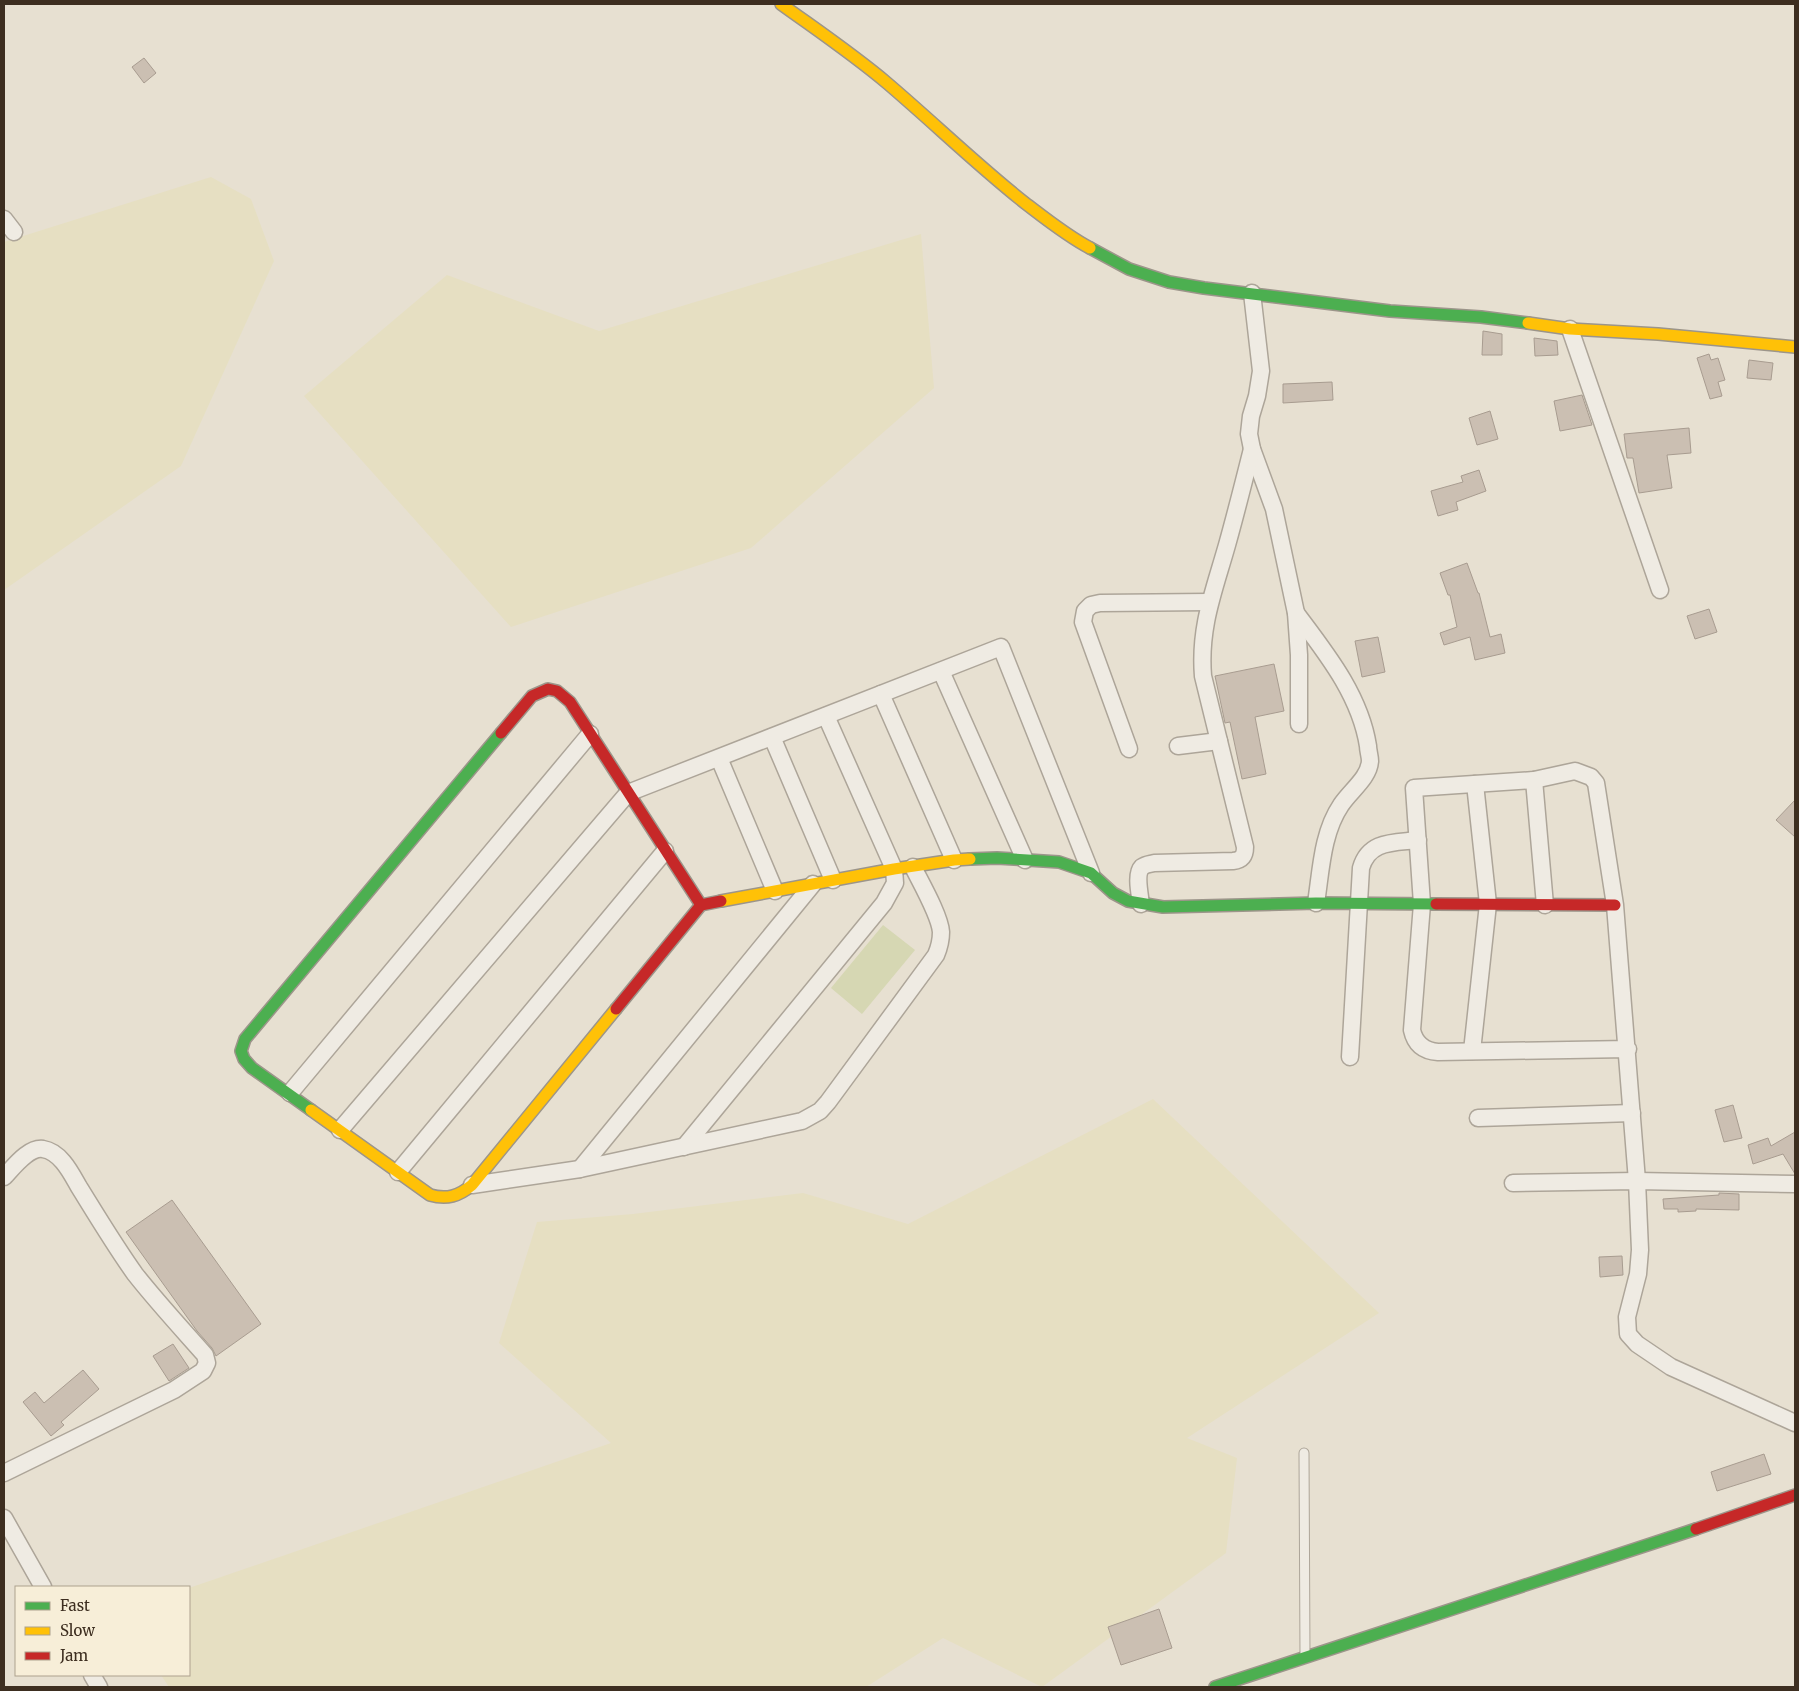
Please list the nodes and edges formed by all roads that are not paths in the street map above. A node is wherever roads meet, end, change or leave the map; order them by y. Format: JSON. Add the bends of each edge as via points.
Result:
{"nodes":[{"id":1,"x":781,"y":4,"type":"edge"},
{"id":2,"x":1252,"y":293,"type":"junction"},
{"id":3,"x":1570,"y":329,"type":"junction"},
{"id":4,"x":1795,"y":347,"type":"edge"},
{"id":5,"x":1252,"y":449,"type":"junction"},
{"id":6,"x":1660,"y":590,"type":"dead end"},
{"id":7,"x":1209,"y":602,"type":"junction"},
{"id":8,"x":1296,"y":613,"type":"junction"},
{"id":9,"x":941,"y":671,"type":"junction"},
{"id":10,"x":881,"y":694,"type":"junction"},
{"id":11,"x":826,"y":716,"type":"junction"},
{"id":12,"x":1299,"y":724,"type":"dead end"},
{"id":13,"x":590,"y":734,"type":"junction"},
{"id":14,"x":772,"y":737,"type":"junction"},
{"id":15,"x":1219,"y":741,"type":"junction"},
{"id":16,"x":1178,"y":746,"type":"dead end"},
{"id":17,"x":1129,"y":749,"type":"dead end"},
{"id":18,"x":719,"y":758,"type":"junction"},
{"id":19,"x":1534,"y":780,"type":"junction"},
{"id":20,"x":1475,"y":784,"type":"junction"},
{"id":21,"x":628,"y":794,"type":"junction"},
{"id":22,"x":1418,"y":840,"type":"junction"},
{"id":23,"x":665,"y":851,"type":"junction"},
{"id":24,"x":954,"y":860,"type":"junction"},
{"id":25,"x":1025,"y":860,"type":"junction"},
{"id":26,"x":913,"y":867,"type":"junction"},
{"id":27,"x":894,"y":869,"type":"junction"},
{"id":28,"x":1091,"y":874,"type":"junction"},
{"id":29,"x":833,"y":880,"type":"junction"},
{"id":30,"x":813,"y":884,"type":"junction"},
{"id":31,"x":776,"y":891,"type":"junction"},
{"id":32,"x":1316,"y":903,"type":"junction"},
{"id":33,"x":1141,"y":904,"type":"junction"},
{"id":34,"x":1359,"y":904,"type":"junction"},
{"id":35,"x":1422,"y":904,"type":"junction"},
{"id":36,"x":1488,"y":904,"type":"junction"},
{"id":37,"x":701,"y":905,"type":"junction"},
{"id":38,"x":1545,"y":905,"type":"junction"},
{"id":39,"x":1615,"y":905,"type":"junction"},
{"id":40,"x":1628,"y":1049,"type":"junction"},
{"id":41,"x":1472,"y":1052,"type":"junction"},
{"id":42,"x":1350,"y":1057,"type":"dead end"},
{"id":43,"x":290,"y":1093,"type":"junction"},
{"id":44,"x":1632,"y":1114,"type":"junction"},
{"id":45,"x":1478,"y":1118,"type":"dead end"},
{"id":46,"x":340,"y":1130,"type":"junction"},
{"id":47,"x":684,"y":1147,"type":"junction"},
{"id":48,"x":580,"y":1169,"type":"junction"},
{"id":49,"x":398,"y":1172,"type":"junction"},
{"id":50,"x":4,"y":1178,"type":"edge"},
{"id":51,"x":1637,"y":1181,"type":"junction"},
{"id":52,"x":1513,"y":1183,"type":"dead end"},
{"id":53,"x":1795,"y":1184,"type":"edge"},
{"id":54,"x":472,"y":1185,"type":"junction"},
{"id":55,"x":1795,"y":1423,"type":"edge"},
{"id":56,"x":1304,"y":1452,"type":"dead end"},
{"id":57,"x":4,"y":1473,"type":"edge"},
{"id":58,"x":1795,"y":1495,"type":"edge"},
{"id":59,"x":4,"y":1518,"type":"edge"},
{"id":60,"x":42,"y":1586,"type":"edge"},
{"id":61,"x":1305,"y":1658,"type":"junction"},
{"id":62,"x":93,"y":1676,"type":"edge"},
{"id":63,"x":100,"y":1687,"type":"edge"},
{"id":64,"x":1215,"y":1687,"type":"edge"}],
"edges":[{"from":1,"to":2,"type":"street","via":[[879,78],[987,173],[1077,241],[1129,270],[1170,282]]},
{"from":2,"to":3,"type":"street"},
{"from":2,"to":5,"type":"street","via":[[1261,371],[1251,416]]},
{"from":3,"to":4,"type":"street"},
{"from":3,"to":6,"type":"street"},
{"from":5,"to":7,"type":"street"},
{"from":5,"to":8,"type":"street","via":[[1274,509]]},
{"from":7,"to":15,"type":"street","via":[[1203,637],[1203,676]]},
{"from":7,"to":17,"type":"street","via":[[1100,603],[1084,610],[1083,622]]},
{"from":8,"to":12,"type":"street"},
{"from":8,"to":32,"type":"street","via":[[1347,686],[1362,718],[1370,762],[1366,775],[1345,799],[1331,822]]},
{"from":9,"to":10,"type":"street"},
{"from":9,"to":25,"type":"street"},
{"from":9,"to":28,"type":"street","via":[[1002,647]]},
{"from":10,"to":11,"type":"street"},
{"from":10,"to":24,"type":"street"},
{"from":11,"to":14,"type":"street"},
{"from":11,"to":27,"type":"street"},
{"from":13,"to":21,"type":"street"},
{"from":13,"to":43,"type":"street"},
{"from":13,"to":43,"type":"street","via":[[561,693],[551,688],[532,696],[248,1033],[240,1048],[246,1062]]},
{"from":14,"to":18,"type":"street"},
{"from":14,"to":29,"type":"street"},
{"from":15,"to":16,"type":"street"},
{"from":15,"to":33,"type":"street","via":[[1245,853],[1233,862],[1147,865],[1139,872]]},
{"from":18,"to":21,"type":"street"},
{"from":18,"to":31,"type":"street"},
{"from":19,"to":20,"type":"street"},
{"from":19,"to":38,"type":"street"},
{"from":19,"to":39,"type":"street","via":[[1575,771],[1591,777],[1596,783]]},
{"from":20,"to":22,"type":"street","via":[[1414,788]]},
{"from":20,"to":36,"type":"street"},
{"from":21,"to":23,"type":"street"},
{"from":21,"to":46,"type":"street"},
{"from":22,"to":34,"type":"street","via":[[1386,844],[1369,852],[1361,868]]},
{"from":22,"to":35,"type":"street"},
{"from":23,"to":37,"type":"street"},
{"from":23,"to":49,"type":"street"},
{"from":24,"to":25,"type":"street"},
{"from":24,"to":26,"type":"street"},
{"from":25,"to":28,"type":"street","via":[[1059,862]]},
{"from":26,"to":27,"type":"street"},
{"from":26,"to":47,"type":"street","via":[[941,930],[936,956],[828,1102],[820,1111],[802,1121]]},
{"from":27,"to":29,"type":"street"},
{"from":27,"to":47,"type":"street","via":[[895,883],[884,903]]},
{"from":28,"to":33,"type":"street","via":[[1113,893]]},
{"from":29,"to":30,"type":"street"},
{"from":30,"to":31,"type":"street"},
{"from":30,"to":48,"type":"street"},
{"from":31,"to":37,"type":"street"},
{"from":32,"to":33,"type":"street","via":[[1163,907]]},
{"from":32,"to":34,"type":"street"},
{"from":34,"to":35,"type":"street"},
{"from":34,"to":42,"type":"street"},
{"from":35,"to":36,"type":"street"},
{"from":35,"to":41,"type":"street","via":[[1413,1037],[1429,1051]]},
{"from":36,"to":38,"type":"street"},
{"from":36,"to":41,"type":"street"},
{"from":37,"to":54,"type":"street"},
{"from":38,"to":39,"type":"street"},
{"from":39,"to":40,"type":"street"},
{"from":40,"to":41,"type":"street"},
{"from":40,"to":44,"type":"street"},
{"from":43,"to":46,"type":"street"},
{"from":44,"to":45,"type":"street"},
{"from":44,"to":51,"type":"street"},
{"from":46,"to":49,"type":"street"},
{"from":47,"to":48,"type":"street"},
{"from":48,"to":54,"type":"street"},
{"from":49,"to":54,"type":"street","via":[[440,1199],[453,1198]]},
{"from":50,"to":57,"type":"street","via":[[36,1149],[45,1150],[59,1159],[136,1274],[205,1356],[207,1363],[203,1371],[174,1390]]},
{"from":51,"to":52,"type":"street"},
{"from":51,"to":53,"type":"street"},
{"from":51,"to":55,"type":"street","via":[[1640,1250],[1638,1274],[1627,1317],[1628,1334],[1670,1367]]},
{"from":56,"to":61,"type":"lane"},
{"from":58,"to":61,"type":"street"},
{"from":59,"to":60,"type":"street"},
{"from":61,"to":64,"type":"street"},
{"from":62,"to":63,"type":"street"}]}
